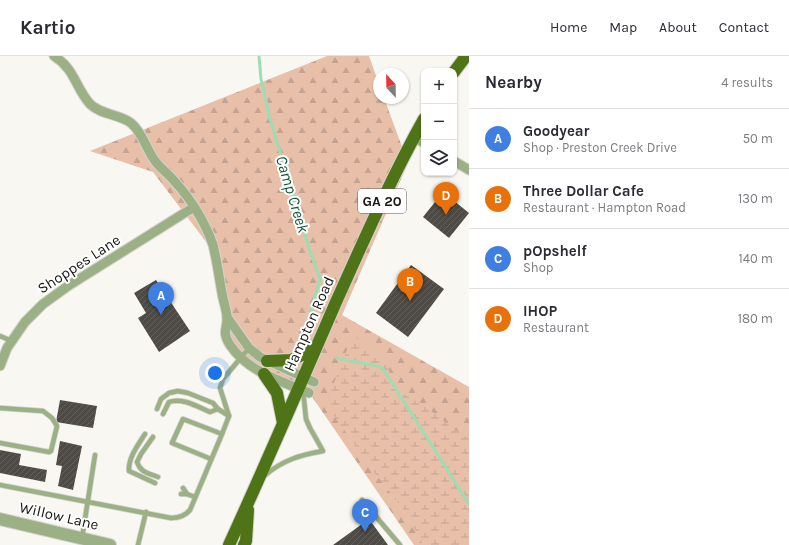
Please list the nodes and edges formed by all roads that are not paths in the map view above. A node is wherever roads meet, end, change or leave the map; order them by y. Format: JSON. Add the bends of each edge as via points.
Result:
{"nodes":[{"id":1,"x":54,"y":56,"type":"edge"},
{"id":2,"x":466,"y":56,"type":"edge"},
{"id":3,"x":457,"y":68,"type":"edge"},
{"id":4,"x":419,"y":140,"type":"edge"},
{"id":5,"x":457,"y":163,"type":"edge"},
{"id":6,"x":469,"y":170,"type":"edge"},
{"id":7,"x":194,"y":207,"type":"junction"},
{"id":8,"x":227,"y":318,"type":"junction"},
{"id":9,"x":0,"y":336,"type":"edge"},
{"id":10,"x":12,"y":341,"type":"junction"},
{"id":11,"x":318,"y":345,"type":"junction"},
{"id":12,"x":249,"y":348,"type":"junction"},
{"id":13,"x":240,"y":358,"type":"junction"},
{"id":14,"x":267,"y":360,"type":"junction"},
{"id":15,"x":0,"y":366,"type":"edge"},
{"id":16,"x":264,"y":374,"type":"junction"},
{"id":17,"x":306,"y":386,"type":"junction"},
{"id":18,"x":0,"y":408,"type":"edge"},
{"id":19,"x":157,"y":409,"type":"dead end"},
{"id":20,"x":218,"y":409,"type":"junction"},
{"id":21,"x":163,"y":414,"type":"dead end"},
{"id":22,"x":229,"y":416,"type":"junction"},
{"id":23,"x":283,"y":423,"type":"junction"},
{"id":24,"x":144,"y":434,"type":"dead end"},
{"id":25,"x":222,"y":434,"type":"junction"},
{"id":26,"x":152,"y":436,"type":"dead end"},
{"id":27,"x":0,"y":443,"type":"edge"},
{"id":28,"x":95,"y":455,"type":"dead end"},
{"id":29,"x":211,"y":459,"type":"junction"},
{"id":30,"x":158,"y":477,"type":"dead end"},
{"id":31,"x":155,"y":483,"type":"dead end"},
{"id":32,"x":256,"y":484,"type":"junction"},
{"id":33,"x":0,"y":485,"type":"edge"},
{"id":34,"x":183,"y":488,"type":"dead end"},
{"id":35,"x":181,"y":494,"type":"dead end"},
{"id":36,"x":187,"y":494,"type":"junction"},
{"id":37,"x":196,"y":497,"type":"junction"},
{"id":38,"x":362,"y":500,"type":"dead end"},
{"id":39,"x":249,"y":501,"type":"junction"},
{"id":40,"x":87,"y":502,"type":"junction"},
{"id":41,"x":146,"y":512,"type":"junction"},
{"id":42,"x":0,"y":519,"type":"edge"},
{"id":43,"x":80,"y":541,"type":"edge"},
{"id":44,"x":245,"y":543,"type":"edge"},
{"id":45,"x":110,"y":545,"type":"edge"},
{"id":46,"x":138,"y":545,"type":"edge"},
{"id":47,"x":229,"y":545,"type":"edge"},
{"id":48,"x":400,"y":545,"type":"edge"}],
"edges":[{"from":1,"to":7,"type":"street","via":[[69,69],[92,105],[100,111],[126,120],[136,128],[156,162]]},
{"from":2,"to":3,"type":"main road"},
{"from":4,"to":11,"type":"main road","name":"Hampton Road","number":"GA 20","via":[[376,214]]},
{"from":5,"to":6,"type":"street"},
{"from":7,"to":8,"type":"street","via":[[212,243]]},
{"from":7,"to":10,"type":"street","name":"Shoppes Lane","via":[[43,304],[25,322]]},
{"from":8,"to":12,"type":"street"},
{"from":8,"to":13,"type":"street","via":[[226,339]]},
{"from":9,"to":10,"type":"lane"},
{"from":10,"to":15,"type":"street","name":"Shoppes Lane"},
{"from":11,"to":14,"type":"main road","via":[[291,360]]},
{"from":11,"to":17,"type":"main road","name":"Hampton Road","number":"GA 20"},
{"from":12,"to":13,"type":"lane"},
{"from":12,"to":14,"type":"street"},
{"from":13,"to":16,"type":"street"},
{"from":13,"to":22,"type":"lane","via":[[223,379],[220,388]]},
{"from":14,"to":17,"type":"street"},
{"from":16,"to":17,"type":"street"},
{"from":16,"to":23,"type":"main road","via":[[277,393]]},
{"from":17,"to":23,"type":"main road","name":"Hampton Road","number":"GA 20"},
{"from":17,"to":32,"type":"lane","via":[[306,419],[323,451],[296,456],[268,472]]},
{"from":18,"to":27,"type":"lane","via":[[43,411],[57,426],[49,452]]},
{"from":19,"to":20,"type":"lane","via":[[169,393],[178,391],[213,403]]},
{"from":20,"to":21,"type":"lane","via":[[210,412],[175,400],[169,402]]},
{"from":20,"to":22,"type":"lane"},
{"from":22,"to":25,"type":"lane"},
{"from":23,"to":32,"type":"main road","name":"Hampton Road","number":"GA 20"},
{"from":24,"to":31,"type":"lane","via":[[130,459],[129,471]]},
{"from":25,"to":29,"type":"lane"},
{"from":25,"to":29,"type":"lane","via":[[182,419],[172,443]]},
{"from":26,"to":30,"type":"lane","via":[[137,462],[143,471]]},
{"from":28,"to":40,"type":"lane"},
{"from":29,"to":37,"type":"lane"},
{"from":32,"to":39,"type":"main road","name":"Hampton Road","number":"GA 20"},
{"from":33,"to":40,"type":"lane"},
{"from":34,"to":36,"type":"lane"},
{"from":35,"to":36,"type":"lane"},
{"from":36,"to":37,"type":"lane"},
{"from":37,"to":41,"type":"lane","via":[[184,516],[171,518]]},
{"from":38,"to":48,"type":"lane"},
{"from":39,"to":44,"type":"main road"},
{"from":39,"to":47,"type":"main road","name":"Hampton Road","number":"GA 20"},
{"from":40,"to":41,"type":"lane"},
{"from":40,"to":43,"type":"lane"},
{"from":41,"to":46,"type":"lane"},
{"from":42,"to":43,"type":"street","name":"Willow Lane"},
{"from":43,"to":45,"type":"street","name":"Willow Lane"}]}
